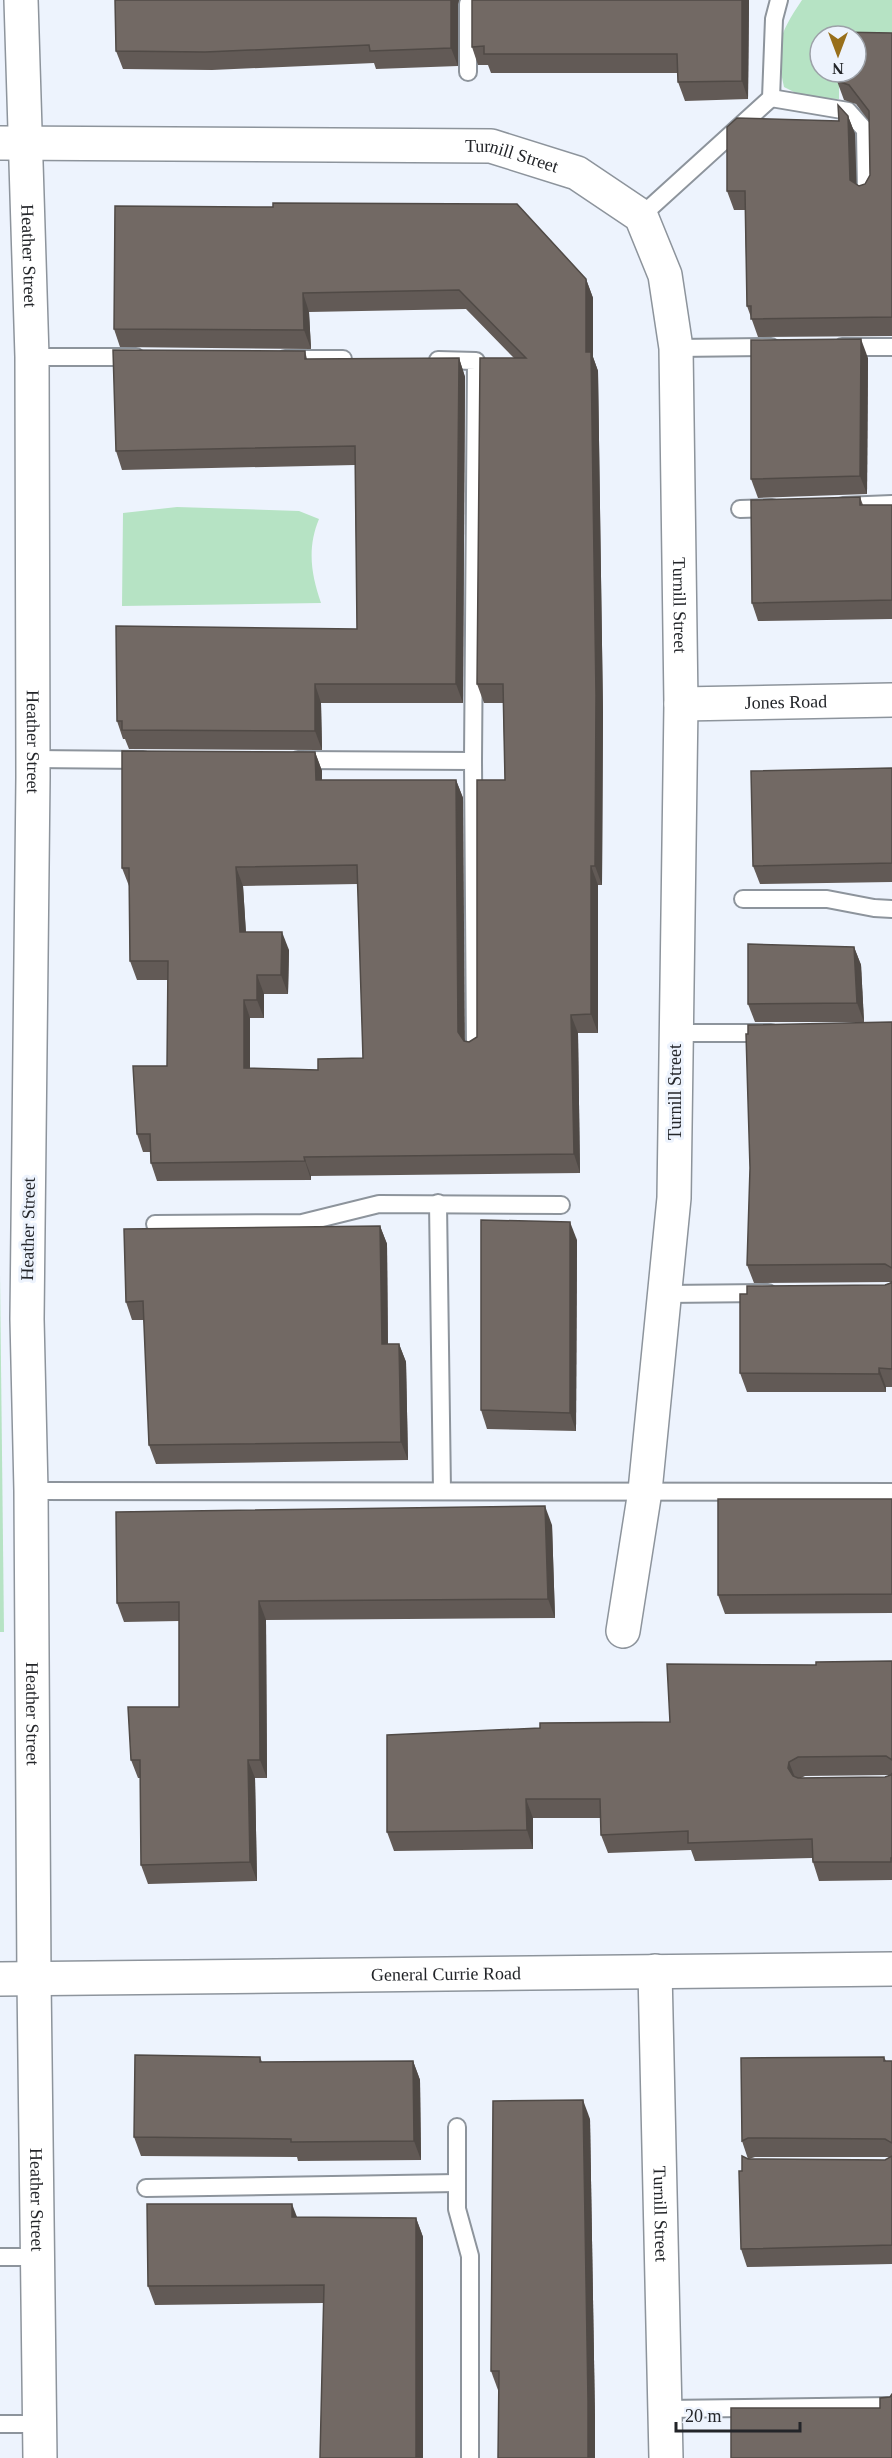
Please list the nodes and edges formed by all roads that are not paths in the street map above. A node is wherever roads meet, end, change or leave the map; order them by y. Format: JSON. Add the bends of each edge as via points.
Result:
{"nodes":[{"id":1,"x":21,"y":0,"type":"edge"},
{"id":2,"x":474,"y":0,"type":"edge"},
{"id":3,"x":779,"y":0,"type":"edge"},
{"id":4,"x":468,"y":72,"type":"dead end"},
{"id":5,"x":771,"y":98,"type":"junction"},
{"id":6,"x":13,"y":144,"type":"edge"},
{"id":7,"x":866,"y":194,"type":"edge"},
{"id":8,"x":641,"y":216,"type":"junction"},
{"id":9,"x":788,"y":347,"type":"edge"},
{"id":10,"x":823,"y":347,"type":"edge"},
{"id":11,"x":892,"y":347,"type":"edge"},
{"id":12,"x":676,"y":348,"type":"junction"},
{"id":13,"x":32,"y":357,"type":"junction"},
{"id":14,"x":155,"y":357,"type":"edge"},
{"id":15,"x":274,"y":359,"type":"edge"},
{"id":16,"x":357,"y":360,"type":"edge"},
{"id":17,"x":417,"y":360,"type":"edge"},
{"id":18,"x":892,"y":504,"type":"edge"},
{"id":19,"x":822,"y":506,"type":"edge"},
{"id":20,"x":787,"y":508,"type":"edge"},
{"id":21,"x":740,"y":509,"type":"dead end"},
{"id":22,"x":892,"y":700,"type":"edge"},
{"id":23,"x":681,"y":704,"type":"junction"},
{"id":24,"x":33,"y":759,"type":"junction"},
{"id":25,"x":165,"y":760,"type":"edge"},
{"id":26,"x":283,"y":760,"type":"edge"},
{"id":27,"x":473,"y":761,"type":"junction"},
{"id":28,"x":743,"y":899,"type":"dead end"},
{"id":29,"x":892,"y":909,"type":"edge"},
{"id":30,"x":675,"y":1033,"type":"junction"},
{"id":31,"x":790,"y":1033,"type":"edge"},
{"id":32,"x":475,"y":1050,"type":"edge"},
{"id":33,"x":438,"y":1203,"type":"junction"},
{"id":34,"x":561,"y":1205,"type":"dead end"},
{"id":35,"x":155,"y":1224,"type":"dead end"},
{"id":36,"x":787,"y":1293,"type":"edge"},
{"id":37,"x":666,"y":1294,"type":"junction"},
{"id":38,"x":31,"y":1491,"type":"junction"},
{"id":39,"x":442,"y":1491,"type":"junction"},
{"id":40,"x":645,"y":1491,"type":"junction"},
{"id":41,"x":892,"y":1492,"type":"edge"},
{"id":42,"x":623,"y":1631,"type":"dead end"},
{"id":43,"x":892,"y":1969,"type":"edge"},
{"id":44,"x":656,"y":1971,"type":"junction"},
{"id":45,"x":0,"y":1979,"type":"edge"},
{"id":46,"x":34,"y":1979,"type":"junction"},
{"id":47,"x":457,"y":2127,"type":"dead end"},
{"id":48,"x":457,"y":2183,"type":"junction"},
{"id":49,"x":146,"y":2188,"type":"dead end"},
{"id":50,"x":0,"y":2257,"type":"edge"},
{"id":51,"x":37,"y":2257,"type":"junction"},
{"id":52,"x":892,"y":2406,"type":"edge"},
{"id":53,"x":665,"y":2409,"type":"junction"},
{"id":54,"x":0,"y":2424,"type":"edge"},
{"id":55,"x":40,"y":2424,"type":"junction"},
{"id":56,"x":40,"y":2458,"type":"edge"},
{"id":57,"x":470,"y":2458,"type":"edge"},
{"id":58,"x":666,"y":2458,"type":"edge"}],
"edges":[{"from":1,"to":6,"type":"street","name":"Heather Street"},
{"from":2,"to":4,"type":"lane","via":[[468,4]]},
{"from":3,"to":5,"type":"lane","via":[[774,19]]},
{"from":5,"to":7,"type":"lane","via":[[848,111],[865,130]]},
{"from":5,"to":8,"type":"lane"},
{"from":6,"to":8,"type":"street","name":"Turnill Street","via":[[491,146],[577,174]]},
{"from":6,"to":13,"type":"street","name":"Heather Street"},
{"from":8,"to":12,"type":"street","name":"Turnill Street","via":[[664,275]]},
{"from":9,"to":12,"type":"lane"},
{"from":10,"to":11,"type":"lane"},
{"from":12,"to":23,"type":"street","name":"Turnill Street"},
{"from":13,"to":14,"type":"lane"},
{"from":13,"to":24,"type":"street","name":"Heather Street"},
{"from":15,"to":16,"type":"lane"},
{"from":17,"to":27,"type":"lane","via":[[476,361]]},
{"from":18,"to":19,"type":"lane"},
{"from":20,"to":21,"type":"lane"},
{"from":22,"to":23,"type":"street","name":"Jones Road"},
{"from":23,"to":30,"type":"street","name":"Turnill Street"},
{"from":24,"to":25,"type":"lane"},
{"from":24,"to":38,"type":"street","name":"Heather Street","via":[[27,1319]]},
{"from":26,"to":27,"type":"lane"},
{"from":27,"to":32,"type":"lane"},
{"from":28,"to":29,"type":"lane","via":[[827,899]]},
{"from":30,"to":31,"type":"lane"},
{"from":30,"to":37,"type":"street","name":"Turnill Street","via":[[674,1198]]},
{"from":33,"to":34,"type":"lane"},
{"from":33,"to":35,"type":"lane","via":[[379,1204],[302,1223]]},
{"from":33,"to":39,"type":"lane"},
{"from":36,"to":37,"type":"lane"},
{"from":37,"to":40,"type":"street","name":"Turnill Street"},
{"from":38,"to":39,"type":"lane"},
{"from":38,"to":46,"type":"street","name":"Heather Street"},
{"from":39,"to":40,"type":"lane"},
{"from":40,"to":41,"type":"lane"},
{"from":40,"to":42,"type":"street","name":"Turnill Street"},
{"from":43,"to":44,"type":"street","name":"General Currie Road"},
{"from":44,"to":46,"type":"street","name":"General Currie Road"},
{"from":44,"to":53,"type":"street","name":"Turnill Street"},
{"from":45,"to":46,"type":"street","name":"General Currie Road"},
{"from":46,"to":51,"type":"street","name":"Heather Street"},
{"from":47,"to":48,"type":"lane"},
{"from":48,"to":49,"type":"lane"},
{"from":48,"to":57,"type":"lane","via":[[457,2209],[470,2256]]},
{"from":50,"to":51,"type":"lane"},
{"from":51,"to":55,"type":"street","name":"Heather Street"},
{"from":52,"to":53,"type":"lane"},
{"from":53,"to":58,"type":"street","name":"Turnill Street"},
{"from":54,"to":55,"type":"lane"},
{"from":55,"to":56,"type":"street","name":"Heather Street"}]}
